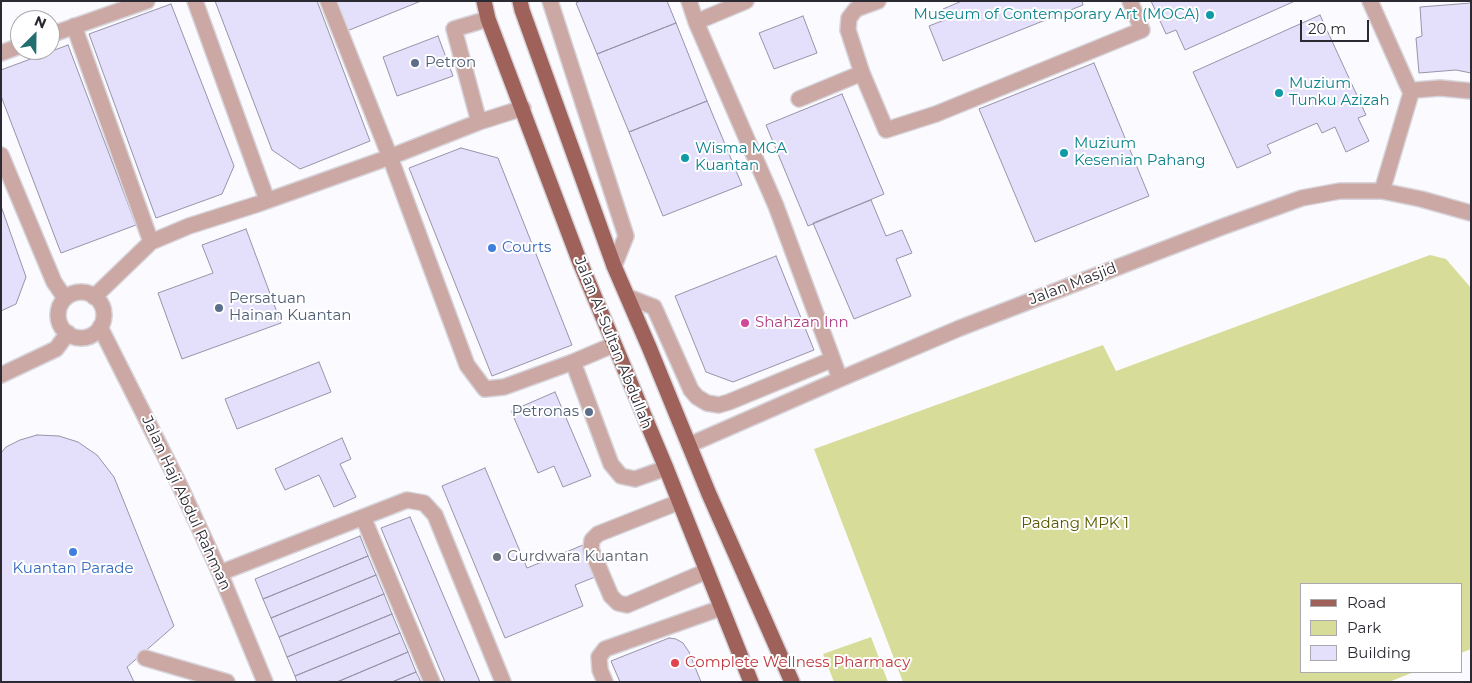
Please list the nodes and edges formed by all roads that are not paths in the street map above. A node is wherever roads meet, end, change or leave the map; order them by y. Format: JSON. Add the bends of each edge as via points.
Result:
{"nodes":[{"id":1,"x":147,"y":1,"type":"edge"},
{"id":2,"x":195,"y":1,"type":"edge"},
{"id":3,"x":328,"y":1,"type":"edge"},
{"id":4,"x":484,"y":1,"type":"edge"},
{"id":5,"x":550,"y":1,"type":"edge"},
{"id":6,"x":689,"y":1,"type":"edge"},
{"id":7,"x":746,"y":1,"type":"edge"},
{"id":8,"x":878,"y":1,"type":"edge"},
{"id":9,"x":1130,"y":1,"type":"edge"},
{"id":10,"x":1370,"y":1,"type":"edge"},
{"id":11,"x":521,"y":6,"type":"edge"},
{"id":12,"x":488,"y":19,"type":"junction"},
{"id":13,"x":696,"y":22,"type":"junction"},
{"id":14,"x":74,"y":26,"type":"junction"},
{"id":15,"x":60,"y":31,"type":"edge"},
{"id":16,"x":862,"y":73,"type":"junction"},
{"id":17,"x":1471,"y":91,"type":"edge"},
{"id":18,"x":1411,"y":93,"type":"junction"},
{"id":19,"x":799,"y":99,"type":"dead end"},
{"id":20,"x":523,"y":108,"type":"junction"},
{"id":21,"x":479,"y":122,"type":"junction"},
{"id":22,"x":1,"y":154,"type":"edge"},
{"id":23,"x":390,"y":157,"type":"junction"},
{"id":24,"x":1382,"y":191,"type":"junction"},
{"id":25,"x":267,"y":200,"type":"junction"},
{"id":26,"x":1471,"y":213,"type":"edge"},
{"id":27,"x":151,"y":242,"type":"junction"},
{"id":28,"x":614,"y":266,"type":"junction"},
{"id":29,"x":94,"y":297,"type":"junction"},
{"id":30,"x":628,"y":297,"type":"junction"},
{"id":31,"x":65,"y":298,"type":"junction"},
{"id":32,"x":100,"y":327,"type":"junction"},
{"id":33,"x":68,"y":333,"type":"junction"},
{"id":34,"x":613,"y":346,"type":"junction"},
{"id":35,"x":831,"y":360,"type":"junction"},
{"id":36,"x":573,"y":362,"type":"junction"},
{"id":37,"x":1,"y":375,"type":"edge"},
{"id":38,"x":840,"y":379,"type":"junction"},
{"id":39,"x":689,"y":445,"type":"junction"},
{"id":40,"x":666,"y":468,"type":"junction"},
{"id":41,"x":679,"y":502,"type":"junction"},
{"id":42,"x":364,"y":517,"type":"junction"},
{"id":43,"x":707,"y":571,"type":"junction"},
{"id":44,"x":220,"y":573,"type":"junction"},
{"id":45,"x":721,"y":608,"type":"junction"},
{"id":46,"x":146,"y":658,"type":"dead end"},
{"id":47,"x":259,"y":680,"type":"edge"},
{"id":48,"x":226,"y":682,"type":"edge"},
{"id":49,"x":432,"y":682,"type":"edge"},
{"id":50,"x":503,"y":682,"type":"edge"},
{"id":51,"x":605,"y":682,"type":"edge"},
{"id":52,"x":751,"y":682,"type":"edge"},
{"id":53,"x":792,"y":682,"type":"edge"}],
"edges":[{"from":1,"to":14,"type":"street"},
{"from":2,"to":25,"type":"street"},
{"from":3,"to":23,"type":"street"},
{"from":4,"to":12,"type":"main road","name":"Jalan Al-Sultan Abdullah"},
{"from":5,"to":28,"type":"street","via":[[626,236]]},
{"from":6,"to":13,"type":"street"},
{"from":7,"to":13,"type":"street"},
{"from":8,"to":16,"type":"street","via":[[856,9],[849,18],[848,30]]},
{"from":9,"to":16,"type":"street","via":[[1142,30],[936,114],[886,130]]},
{"from":10,"to":18,"type":"street"},
{"from":11,"to":28,"type":"main road","name":"Jalan Al-Sultan Abdullah"},
{"from":12,"to":20,"type":"main road","name":"Jalan Al-Sultan Abdullah"},
{"from":12,"to":21,"type":"street","via":[[454,29]]},
{"from":13,"to":35,"type":"street","via":[[776,206]]},
{"from":14,"to":15,"type":"street"},
{"from":14,"to":27,"type":"street"},
{"from":16,"to":19,"type":"street"},
{"from":17,"to":18,"type":"street","via":[[1424,88]]},
{"from":18,"to":24,"type":"street"},
{"from":20,"to":21,"type":"street"},
{"from":20,"to":34,"type":"main road","name":"Jalan Al-Sultan Abdullah"},
{"from":21,"to":23,"type":"street"},
{"from":22,"to":31,"type":"street","via":[[54,282]]},
{"from":23,"to":25,"type":"street"},
{"from":23,"to":36,"type":"street","via":[[468,364],[485,388],[504,387]]},
{"from":24,"to":26,"type":"street","name":"Jalan Masjid"},
{"from":24,"to":38,"type":"street","name":"Jalan Masjid","via":[[1340,191],[1302,198],[1001,312]]},
{"from":25,"to":27,"type":"street"},
{"from":27,"to":29,"type":"street"},
{"from":28,"to":30,"type":"main road","name":"Jalan Al-Sultan Abdullah"},
{"from":29,"to":31,"type":"street","via":[[82,292]]},
{"from":29,"to":32,"type":"street","via":[[103,308]]},
{"from":30,"to":35,"type":"street","via":[[654,307],[691,390],[707,403],[719,405],[729,402]]},
{"from":30,"to":39,"type":"main road","name":"Jalan Al-Sultan Abdullah"},
{"from":31,"to":33,"type":"street","via":[[58,316]]},
{"from":32,"to":33,"type":"street","via":[[95,333],[80,338]]},
{"from":32,"to":44,"type":"street","name":"Jalan Haji Abdul Rahman"},
{"from":33,"to":37,"type":"street","via":[[56,349]]},
{"from":34,"to":36,"type":"street"},
{"from":34,"to":40,"type":"main road","name":"Jalan Al-Sultan Abdullah"},
{"from":35,"to":38,"type":"street"},
{"from":36,"to":40,"type":"street","via":[[611,464],[621,476],[635,479]]},
{"from":38,"to":39,"type":"street","name":"Jalan Masjid"},
{"from":39,"to":53,"type":"main road","name":"Jalan Al-Sultan Abdullah"},
{"from":40,"to":41,"type":"main road","name":"Jalan Al-Sultan Abdullah"},
{"from":41,"to":43,"type":"main road","name":"Jalan Al-Sultan Abdullah"},
{"from":41,"to":43,"type":"street","via":[[598,534],[592,540],[591,548],[611,596],[618,603],[627,605]]},
{"from":42,"to":44,"type":"street"},
{"from":42,"to":49,"type":"street"},
{"from":42,"to":50,"type":"street","via":[[407,500],[424,503],[436,514]]},
{"from":43,"to":45,"type":"main road","name":"Jalan Al-Sultan Abdullah"},
{"from":44,"to":47,"type":"street","name":"Jalan Haji Abdul Rahman"},
{"from":45,"to":51,"type":"street","via":[[606,649],[599,657]]},
{"from":45,"to":52,"type":"main road","name":"Jalan Al-Sultan Abdullah"},
{"from":46,"to":48,"type":"street"}]}
